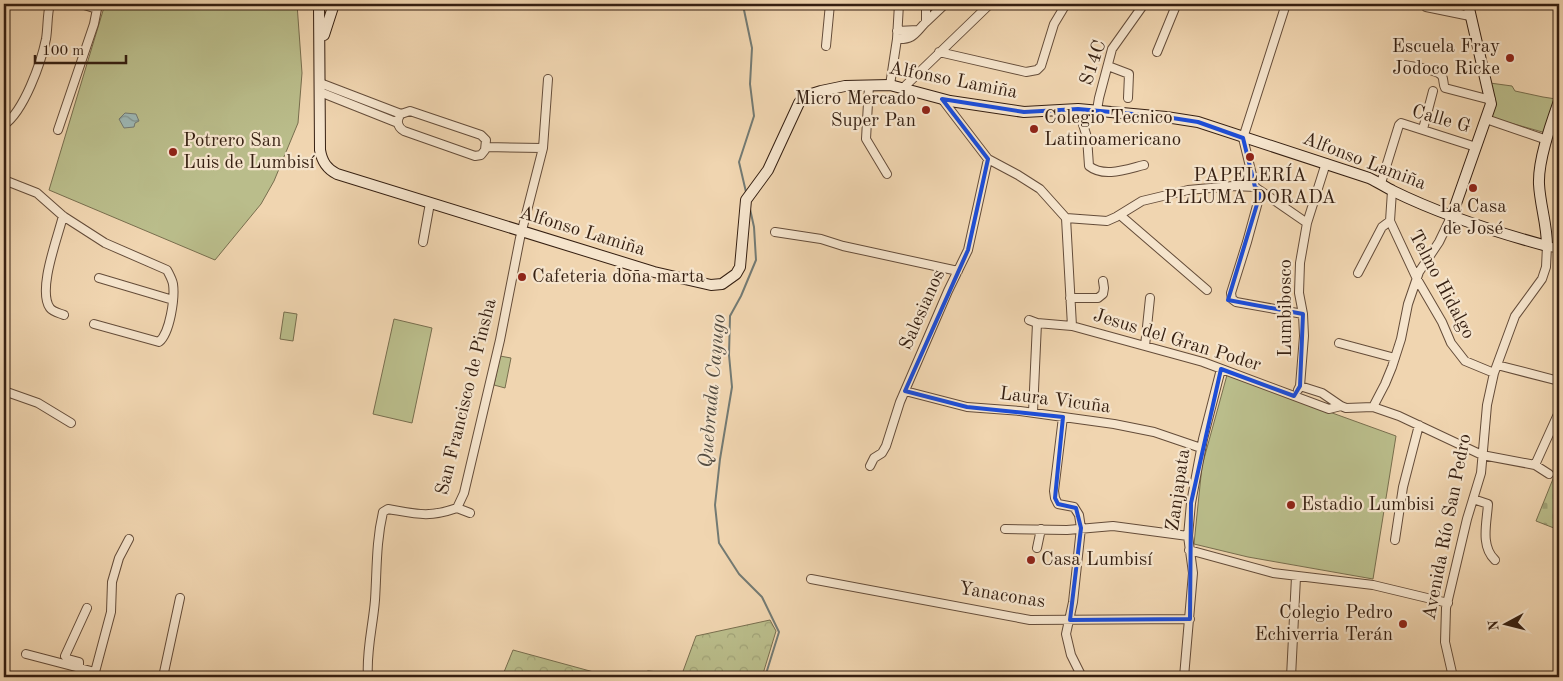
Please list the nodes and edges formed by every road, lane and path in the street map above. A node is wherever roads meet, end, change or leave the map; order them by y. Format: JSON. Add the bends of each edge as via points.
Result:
{"nodes":[{"id":1,"x":50,"y":4,"type":"edge"},
{"id":2,"x":80,"y":4,"type":"edge"},
{"id":3,"x":319,"y":4,"type":"edge"},
{"id":4,"x":334,"y":4,"type":"edge"},
{"id":5,"x":830,"y":4,"type":"edge"},
{"id":6,"x":899,"y":4,"type":"edge"},
{"id":7,"x":926,"y":4,"type":"edge"},
{"id":8,"x":945,"y":4,"type":"edge"},
{"id":9,"x":990,"y":4,"type":"edge"},
{"id":10,"x":1066,"y":4,"type":"edge"},
{"id":11,"x":1144,"y":4,"type":"edge"},
{"id":12,"x":1172,"y":4,"type":"edge"},
{"id":13,"x":1286,"y":4,"type":"edge"},
{"id":14,"x":1468,"y":4,"type":"edge"},
{"id":15,"x":98,"y":6,"type":"edge"},
{"id":16,"x":1426,"y":7,"type":"dead end"},
{"id":17,"x":1470,"y":16,"type":"junction"},
{"id":18,"x":926,"y":22,"type":"junction"},
{"id":19,"x":918,"y":30,"type":"junction"},
{"id":20,"x":897,"y":31,"type":"junction"},
{"id":21,"x":897,"y":39,"type":"junction"},
{"id":22,"x":826,"y":46,"type":"dead end"},
{"id":23,"x":940,"y":52,"type":"junction"},
{"id":24,"x":1157,"y":52,"type":"dead end"},
{"id":25,"x":1108,"y":66,"type":"junction"},
{"id":26,"x":1405,"y":66,"type":"dead end"},
{"id":27,"x":320,"y":68,"type":"junction"},
{"id":28,"x":548,"y":79,"type":"dead end"},
{"id":29,"x":870,"y":85,"type":"junction"},
{"id":30,"x":890,"y":85,"type":"junction"},
{"id":31,"x":320,"y":88,"type":"junction"},
{"id":32,"x":903,"y":88,"type":"junction"},
{"id":33,"x":1433,"y":91,"type":"dead end"},
{"id":34,"x":1128,"y":98,"type":"dead end"},
{"id":35,"x":942,"y":99,"type":"junction"},
{"id":36,"x":1491,"y":100,"type":"junction"},
{"id":37,"x":1559,"y":101,"type":"edge"},
{"id":38,"x":1078,"y":109,"type":"junction"},
{"id":39,"x":1097,"y":110,"type":"junction"},
{"id":40,"x":401,"y":114,"type":"junction"},
{"id":41,"x":1486,"y":119,"type":"junction"},
{"id":42,"x":398,"y":124,"type":"junction"},
{"id":43,"x":4,"y":125,"type":"edge"},
{"id":44,"x":1423,"y":129,"type":"junction"},
{"id":45,"x":58,"y":130,"type":"dead end"},
{"id":46,"x":1243,"y":138,"type":"junction"},
{"id":47,"x":1547,"y":140,"type":"junction"},
{"id":48,"x":1476,"y":146,"type":"junction"},
{"id":49,"x":486,"y":147,"type":"junction"},
{"id":50,"x":543,"y":148,"type":"junction"},
{"id":51,"x":988,"y":160,"type":"junction"},
{"id":52,"x":1326,"y":163,"type":"junction"},
{"id":53,"x":1144,"y":166,"type":"dead end"},
{"id":54,"x":887,"y":174,"type":"dead end"},
{"id":55,"x":4,"y":180,"type":"edge"},
{"id":56,"x":1381,"y":183,"type":"junction"},
{"id":57,"x":1258,"y":189,"type":"junction"},
{"id":58,"x":1392,"y":190,"type":"junction"},
{"id":59,"x":430,"y":203,"type":"junction"},
{"id":60,"x":1120,"y":214,"type":"junction"},
{"id":61,"x":63,"y":216,"type":"junction"},
{"id":62,"x":1452,"y":216,"type":"junction"},
{"id":63,"x":1066,"y":218,"type":"junction"},
{"id":64,"x":1390,"y":221,"type":"junction"},
{"id":65,"x":1307,"y":223,"type":"junction"},
{"id":66,"x":522,"y":232,"type":"junction"},
{"id":67,"x":776,"y":232,"type":"dead end"},
{"id":68,"x":423,"y":242,"type":"dead end"},
{"id":69,"x":1547,"y":246,"type":"junction"},
{"id":70,"x":1559,"y":249,"type":"edge"},
{"id":71,"x":958,"y":271,"type":"junction"},
{"id":72,"x":1358,"y":274,"type":"dead end"},
{"id":73,"x":99,"y":278,"type":"dead end"},
{"id":74,"x":1417,"y":279,"type":"junction"},
{"id":75,"x":1103,"y":281,"type":"dead end"},
{"id":76,"x":1207,"y":290,"type":"dead end"},
{"id":77,"x":1070,"y":298,"type":"junction"},
{"id":78,"x":1150,"y":298,"type":"dead end"},
{"id":79,"x":173,"y":300,"type":"junction"},
{"id":80,"x":1303,"y":314,"type":"junction"},
{"id":81,"x":64,"y":315,"type":"dead end"},
{"id":82,"x":1029,"y":320,"type":"dead end"},
{"id":83,"x":94,"y":324,"type":"dead end"},
{"id":84,"x":1037,"y":324,"type":"junction"},
{"id":85,"x":1072,"y":326,"type":"junction"},
{"id":86,"x":1339,"y":343,"type":"dead end"},
{"id":87,"x":1145,"y":346,"type":"junction"},
{"id":88,"x":1395,"y":358,"type":"junction"},
{"id":89,"x":1497,"y":365,"type":"junction"},
{"id":90,"x":1222,"y":369,"type":"junction"},
{"id":91,"x":1494,"y":373,"type":"junction"},
{"id":92,"x":1559,"y":382,"type":"edge"},
{"id":93,"x":1300,"y":386,"type":"junction"},
{"id":94,"x":905,"y":391,"type":"junction"},
{"id":95,"x":4,"y":392,"type":"edge"},
{"id":96,"x":1294,"y":396,"type":"junction"},
{"id":97,"x":1341,"y":406,"type":"junction"},
{"id":98,"x":1373,"y":407,"type":"junction"},
{"id":99,"x":1033,"y":412,"type":"junction"},
{"id":100,"x":1559,"y":412,"type":"edge"},
{"id":101,"x":1063,"y":416,"type":"junction"},
{"id":102,"x":71,"y":424,"type":"dead end"},
{"id":103,"x":1419,"y":425,"type":"junction"},
{"id":104,"x":1201,"y":448,"type":"junction"},
{"id":105,"x":1482,"y":455,"type":"junction"},
{"id":106,"x":1535,"y":465,"type":"junction"},
{"id":107,"x":870,"y":466,"type":"dead end"},
{"id":108,"x":1550,"y":474,"type":"dead end"},
{"id":109,"x":1473,"y":499,"type":"junction"},
{"id":110,"x":457,"y":508,"type":"junction"},
{"id":111,"x":470,"y":513,"type":"dead end"},
{"id":112,"x":1081,"y":528,"type":"junction"},
{"id":113,"x":1005,"y":529,"type":"dead end"},
{"id":114,"x":1041,"y":529,"type":"junction"},
{"id":115,"x":1188,"y":536,"type":"junction"},
{"id":116,"x":130,"y":539,"type":"dead end"},
{"id":117,"x":1395,"y":540,"type":"dead end"},
{"id":118,"x":1037,"y":548,"type":"dead end"},
{"id":119,"x":1189,"y":550,"type":"junction"},
{"id":120,"x":1495,"y":560,"type":"dead end"},
{"id":121,"x":1296,"y":576,"type":"junction"},
{"id":122,"x":811,"y":579,"type":"dead end"},
{"id":123,"x":180,"y":598,"type":"dead end"},
{"id":124,"x":1448,"y":603,"type":"junction"},
{"id":125,"x":87,"y":608,"type":"dead end"},
{"id":126,"x":1190,"y":619,"type":"junction"},
{"id":127,"x":1070,"y":620,"type":"junction"},
{"id":128,"x":26,"y":654,"type":"dead end"},
{"id":129,"x":79,"y":668,"type":"junction"},
{"id":130,"x":96,"y":675,"type":"edge"},
{"id":131,"x":163,"y":677,"type":"edge"},
{"id":132,"x":368,"y":677,"type":"edge"},
{"id":133,"x":1082,"y":677,"type":"edge"},
{"id":134,"x":1184,"y":677,"type":"edge"},
{"id":135,"x":1291,"y":677,"type":"edge"},
{"id":136,"x":1453,"y":677,"type":"edge"}],
"edges":[{"from":1,"to":43,"type":"street","via":[[43,52],[22,104]]},
{"from":2,"to":15,"type":"street"},
{"from":3,"to":27,"type":"street","name":"Alfonso Lamiña"},
{"from":4,"to":27,"type":"street","name":"Alfonso Lamiña","via":[[323,40]]},
{"from":5,"to":22,"type":"street"},
{"from":6,"to":20,"type":"street"},
{"from":7,"to":18,"type":"street"},
{"from":8,"to":18,"type":"street"},
{"from":9,"to":23,"type":"street"},
{"from":10,"to":23,"type":"street","via":[[1054,24],[1042,66],[1037,70],[1026,72]]},
{"from":11,"to":25,"type":"street","name":"S14C","via":[[1114,45]]},
{"from":12,"to":24,"type":"street","via":[[1175,8]]},
{"from":13,"to":46,"type":"street"},
{"from":14,"to":17,"type":"street"},
{"from":15,"to":45,"type":"street"},
{"from":16,"to":17,"type":"street"},
{"from":17,"to":36,"type":"street"},
{"from":18,"to":19,"type":"street"},
{"from":19,"to":20,"type":"street"},
{"from":19,"to":21,"type":"street","via":[[911,38]]},
{"from":20,"to":21,"type":"street"},
{"from":21,"to":30,"type":"street"},
{"from":23,"to":32,"type":"street"},
{"from":25,"to":34,"type":"street","via":[[1130,74]]},
{"from":25,"to":39,"type":"street","name":"S14C"},
{"from":26,"to":36,"type":"street","via":[[1439,73],[1445,88]]},
{"from":27,"to":31,"type":"street","name":"Alfonso Lamiña"},
{"from":28,"to":50,"type":"street","name":"San Francisco de Pinsha"},
{"from":29,"to":30,"type":"street","name":"Alfonso Lamiña"},
{"from":29,"to":54,"type":"street","via":[[866,138]]},
{"from":29,"to":66,"type":"street","name":"Alfonso Lamiña","via":[[845,86],[805,96],[799,103],[768,170],[748,197],[740,267],[722,284],[654,272]]},
{"from":30,"to":32,"type":"street","name":"Alfonso Lamiña"},
{"from":31,"to":40,"type":"street"},
{"from":31,"to":42,"type":"street"},
{"from":31,"to":59,"type":"street","name":"Alfonso Lamiña","via":[[320,150],[329,170]]},
{"from":32,"to":35,"type":"street","name":"Alfonso Lamiña"},
{"from":33,"to":44,"type":"street"},
{"from":35,"to":38,"type":"street","name":"Alfonso Lamiña","via":[[1024,112]]},
{"from":35,"to":51,"type":"street"},
{"from":36,"to":41,"type":"street"},
{"from":37,"to":47,"type":"street","name":"Avenida Río San Pedro"},
{"from":38,"to":39,"type":"street","name":"Alfonso Lamiña"},
{"from":38,"to":53,"type":"street","via":[[1087,137],[1091,168],[1109,172]]},
{"from":39,"to":46,"type":"street","name":"Alfonso Lamiña","via":[[1198,122]]},
{"from":40,"to":42,"type":"street"},
{"from":40,"to":49,"type":"street","via":[[410,111],[481,135],[486,140]]},
{"from":41,"to":47,"type":"street"},
{"from":41,"to":48,"type":"street"},
{"from":42,"to":49,"type":"street","via":[[404,131],[471,155],[481,155]]},
{"from":44,"to":48,"type":"street","name":"Calle G"},
{"from":44,"to":56,"type":"street","name":"Calle G","via":[[1403,123],[1399,125]]},
{"from":46,"to":52,"type":"street","name":"Alfonso Lamiña"},
{"from":46,"to":57,"type":"street"},
{"from":47,"to":69,"type":"street","name":"Avenida Río San Pedro","via":[[1539,186]]},
{"from":48,"to":62,"type":"street"},
{"from":49,"to":50,"type":"street"},
{"from":50,"to":66,"type":"street","name":"San Francisco de Pinsha"},
{"from":51,"to":63,"type":"street","via":[[1040,189]]},
{"from":51,"to":71,"type":"street","name":"Salesianos","via":[[968,250]]},
{"from":52,"to":56,"type":"street","name":"Alfonso Lamiña"},
{"from":52,"to":65,"type":"street","name":"Lumbibosco"},
{"from":55,"to":61,"type":"street","via":[[37,193]]},
{"from":56,"to":58,"type":"street","name":"Alfonso Lamiña"},
{"from":57,"to":60,"type":"street","via":[[1233,186],[1188,190],[1142,201]]},
{"from":57,"to":65,"type":"street"},
{"from":57,"to":80,"type":"street","via":[[1247,242],[1230,293],[1232,299]]},
{"from":58,"to":62,"type":"street","name":"Alfonso Lamiña"},
{"from":58,"to":64,"type":"street","name":"Telmo Hidalgo"},
{"from":59,"to":66,"type":"street","name":"Alfonso Lamiña"},
{"from":59,"to":68,"type":"street"},
{"from":60,"to":63,"type":"street","via":[[1106,221]]},
{"from":60,"to":76,"type":"street"},
{"from":61,"to":79,"type":"street","via":[[104,243],[167,270],[172,278]]},
{"from":61,"to":81,"type":"street","via":[[46,288],[47,302],[52,310]]},
{"from":62,"to":69,"type":"street","name":"Alfonso Lamiña"},
{"from":62,"to":74,"type":"street"},
{"from":63,"to":77,"type":"street"},
{"from":64,"to":72,"type":"street","via":[[1382,227]]},
{"from":64,"to":74,"type":"street","name":"Telmo Hidalgo"},
{"from":65,"to":80,"type":"street","name":"Lumbibosco","via":[[1300,263]]},
{"from":66,"to":110,"type":"street","name":"San Francisco de Pinsha","via":[[464,493]]},
{"from":67,"to":71,"type":"street","via":[[821,238],[843,246]]},
{"from":69,"to":70,"type":"street","name":"Alfonso Lamiña"},
{"from":69,"to":89,"type":"street","name":"Avenida Río San Pedro","via":[[1542,279],[1516,316]]},
{"from":71,"to":94,"type":"street","name":"Salesianos"},
{"from":73,"to":79,"type":"street"},
{"from":74,"to":88,"type":"street"},
{"from":74,"to":91,"type":"street","name":"Telmo Hidalgo","via":[[1456,351],[1465,361]]},
{"from":75,"to":77,"type":"street","via":[[1103,294],[1098,298]]},
{"from":77,"to":85,"type":"street"},
{"from":78,"to":87,"type":"street"},
{"from":79,"to":83,"type":"street","via":[[167,331],[159,342]]},
{"from":80,"to":93,"type":"street","name":"Lumbibosco"},
{"from":82,"to":84,"type":"street","name":"Jesus del Gran Poder"},
{"from":84,"to":85,"type":"street","name":"Jesus del Gran Poder"},
{"from":84,"to":99,"type":"street"},
{"from":85,"to":87,"type":"street","name":"Jesus del Gran Poder"},
{"from":86,"to":88,"type":"street"},
{"from":87,"to":90,"type":"street","name":"Jesus del Gran Poder"},
{"from":88,"to":98,"type":"street"},
{"from":89,"to":91,"type":"street","name":"Avenida Río San Pedro"},
{"from":89,"to":92,"type":"street"},
{"from":90,"to":96,"type":"street","name":"Jesus del Gran Poder"},
{"from":90,"to":104,"type":"street","name":"Zanjapata"},
{"from":91,"to":105,"type":"street","name":"Avenida Río San Pedro"},
{"from":93,"to":96,"type":"street","name":"Lumbibosco"},
{"from":93,"to":97,"type":"street","via":[[1322,393]]},
{"from":94,"to":99,"type":"street","name":"Laura Vicuña","via":[[967,408]]},
{"from":94,"to":107,"type":"street","name":"Salesianos","via":[[886,446]]},
{"from":95,"to":102,"type":"street","via":[[38,403]]},
{"from":96,"to":97,"type":"street","name":"Jesus del Gran Poder","via":[[1329,409]]},
{"from":97,"to":98,"type":"street","name":"Jesus del Gran Poder"},
{"from":98,"to":103,"type":"street","name":"Jesus del Gran Poder"},
{"from":99,"to":101,"type":"street","name":"Laura Vicuña"},
{"from":100,"to":106,"type":"street"},
{"from":101,"to":104,"type":"street","name":"Laura Vicuña","via":[[1154,432]]},
{"from":101,"to":112,"type":"street","via":[[1055,498],[1058,504],[1074,507]]},
{"from":103,"to":105,"type":"street","name":"Jesus del Gran Poder"},
{"from":103,"to":117,"type":"street","via":[[1403,487]]},
{"from":104,"to":115,"type":"street","name":"Zanjapata"},
{"from":105,"to":106,"type":"street","name":"Jesus del Gran Poder"},
{"from":105,"to":109,"type":"street","name":"Avenida Río San Pedro","via":[[1481,473]]},
{"from":106,"to":108,"type":"street","name":"Jesus del Gran Poder"},
{"from":109,"to":120,"type":"street","via":[[1488,504],[1485,534],[1490,556]]},
{"from":109,"to":124,"type":"street","name":"Avenida Río San Pedro"},
{"from":110,"to":111,"type":"street"},
{"from":110,"to":132,"type":"street","name":"San Francisco de Pinsha","via":[[430,515],[388,509],[383,512],[378,533],[366,661]]},
{"from":112,"to":114,"type":"street"},
{"from":112,"to":115,"type":"street","via":[[1113,526]]},
{"from":112,"to":127,"type":"street"},
{"from":113,"to":114,"type":"street"},
{"from":114,"to":118,"type":"street"},
{"from":115,"to":119,"type":"street","name":"Zanjapata"},
{"from":116,"to":130,"type":"street","via":[[119,558],[112,582],[111,612]]},
{"from":119,"to":121,"type":"street","via":[[1273,573]]},
{"from":119,"to":126,"type":"street","name":"Zanjapata","via":[[1193,572]]},
{"from":121,"to":124,"type":"street","via":[[1373,585]]},
{"from":121,"to":135,"type":"street"},
{"from":122,"to":127,"type":"street","name":"Yanaconas","via":[[1030,620]]},
{"from":123,"to":131,"type":"street"},
{"from":124,"to":136,"type":"street","name":"Avenida Río San Pedro","via":[[1445,642]]},
{"from":125,"to":129,"type":"street","via":[[65,656],[79,662]]},
{"from":126,"to":127,"type":"street","name":"Yanaconas"},
{"from":126,"to":134,"type":"street","name":"Zanjapata"},
{"from":127,"to":133,"type":"street","via":[[1066,627],[1068,645]]},
{"from":128,"to":129,"type":"street"},
{"from":129,"to":130,"type":"street"}]}
